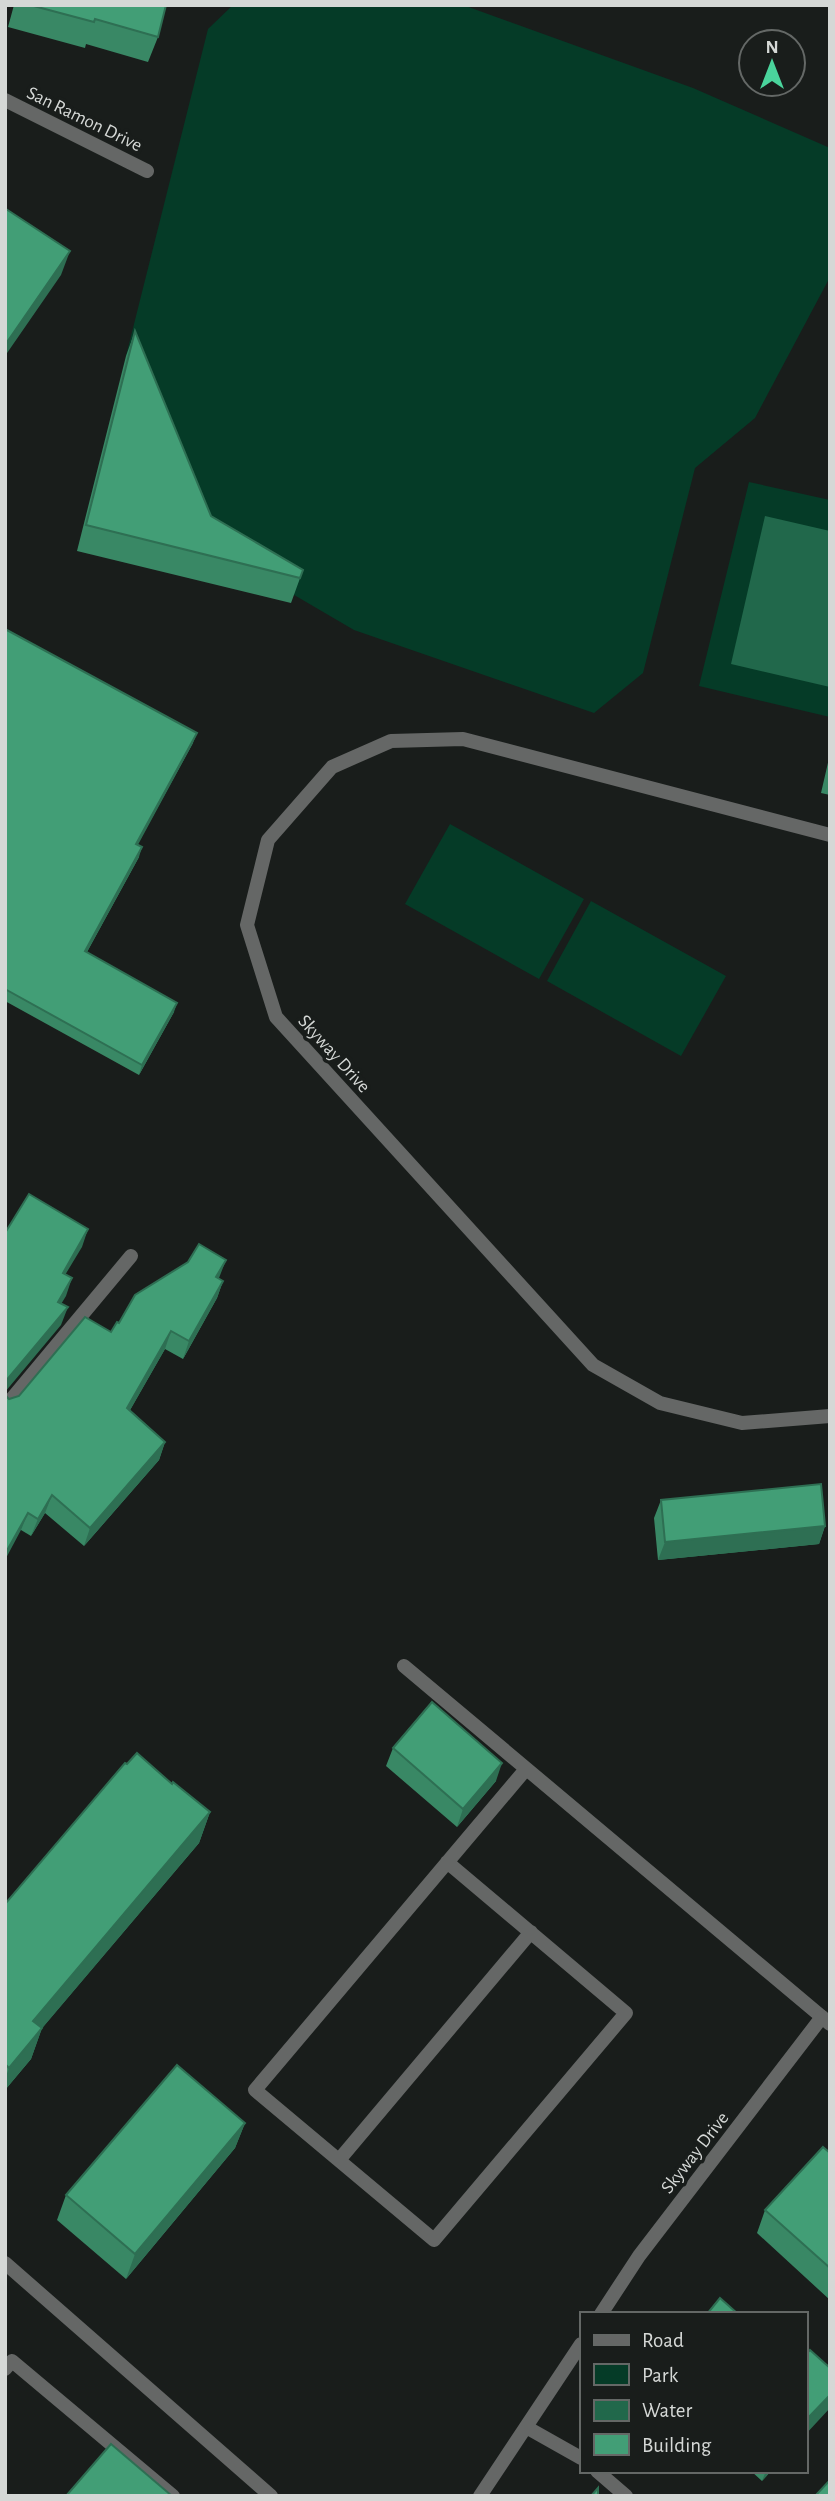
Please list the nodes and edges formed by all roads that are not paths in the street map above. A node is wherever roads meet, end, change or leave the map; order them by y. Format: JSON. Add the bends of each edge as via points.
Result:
{"nodes":[{"id":1,"x":5,"y":100,"type":"edge"},
{"id":2,"x":147,"y":171,"type":"dead end"},
{"id":3,"x":830,"y":835,"type":"edge"},
{"id":4,"x":131,"y":1256,"type":"dead end"},
{"id":5,"x":5,"y":1407,"type":"edge"},
{"id":6,"x":830,"y":1416,"type":"edge"},
{"id":7,"x":404,"y":1666,"type":"dead end"},
{"id":8,"x":526,"y":1769,"type":"junction"},
{"id":9,"x":447,"y":1862,"type":"junction"},
{"id":10,"x":531,"y":1933,"type":"junction"},
{"id":11,"x":828,"y":2015,"type":"edge"},
{"id":12,"x":339,"y":2160,"type":"junction"},
{"id":13,"x":5,"y":2263,"type":"edge"},
{"id":14,"x":602,"y":2312,"type":"edge"},
{"id":15,"x":580,"y":2346,"type":"edge"},
{"id":16,"x":5,"y":2369,"type":"edge"},
{"id":17,"x":526,"y":2427,"type":"junction"},
{"id":18,"x":580,"y":2457,"type":"edge"},
{"id":19,"x":599,"y":2473,"type":"edge"},
{"id":20,"x":173,"y":2496,"type":"edge"},
{"id":21,"x":271,"y":2496,"type":"edge"},
{"id":22,"x":480,"y":2496,"type":"edge"},
{"id":23,"x":626,"y":2496,"type":"edge"}],
"edges":[{"from":1,"to":2,"type":"street","name":"San Ramon Drive"},
{"from":3,"to":6,"type":"street","name":"Skyway Drive","via":[[463,738],[391,741],[332,767],[268,840],[247,925],[276,1017],[593,1365],[660,1403],[742,1423]]},
{"from":4,"to":5,"type":"street"},
{"from":7,"to":8,"type":"street"},
{"from":8,"to":9,"type":"street"},
{"from":8,"to":11,"type":"street"},
{"from":9,"to":10,"type":"street"},
{"from":9,"to":12,"type":"street","via":[[255,2090]]},
{"from":10,"to":12,"type":"street"},
{"from":10,"to":12,"type":"street","via":[[626,2013],[434,2240]]},
{"from":11,"to":14,"type":"street","name":"Skyway Drive","via":[[639,2256]]},
{"from":13,"to":21,"type":"street"},
{"from":15,"to":17,"type":"street"},
{"from":16,"to":20,"type":"street","via":[[12,2361]]},
{"from":17,"to":18,"type":"street"},
{"from":17,"to":22,"type":"street"},
{"from":19,"to":23,"type":"street"}]}
